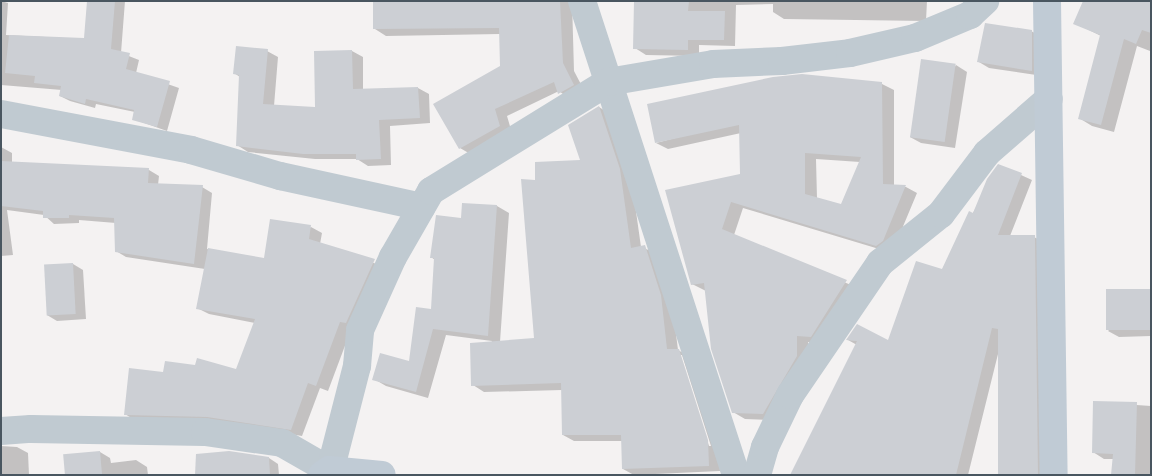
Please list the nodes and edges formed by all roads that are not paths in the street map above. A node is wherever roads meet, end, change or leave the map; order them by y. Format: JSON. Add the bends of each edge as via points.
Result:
{"nodes":[{"id":1,"x":582,"y":1,"type":"edge"},
{"id":2,"x":985,"y":1,"type":"edge"},
{"id":3,"x":1047,"y":1,"type":"edge"},
{"id":4,"x":608,"y":82,"type":"junction"},
{"id":5,"x":1049,"y":99,"type":"junction"},
{"id":6,"x":1,"y":114,"type":"edge"},
{"id":7,"x":422,"y":207,"type":"junction"},
{"id":8,"x":1,"y":431,"type":"edge"},
{"id":9,"x":327,"y":473,"type":"edge"},
{"id":10,"x":382,"y":475,"type":"edge"},
{"id":11,"x":736,"y":475,"type":"edge"},
{"id":12,"x":757,"y":475,"type":"edge"},
{"id":13,"x":1054,"y":475,"type":"edge"}],
"edges":[{"from":1,"to":4,"type":"street"},
{"from":2,"to":4,"type":"street","via":[[970,15],[915,38],[859,51],[782,61],[713,64]]},
{"from":3,"to":5,"type":"street"},
{"from":4,"to":7,"type":"street","via":[[431,191]]},
{"from":4,"to":11,"type":"street"},
{"from":5,"to":12,"type":"street","via":[[987,154],[941,214],[880,263],[790,395],[765,447]]},
{"from":5,"to":13,"type":"street"},
{"from":6,"to":7,"type":"street","via":[[191,150],[280,176]]},
{"from":7,"to":9,"type":"street","via":[[393,257],[360,330],[357,366]]},
{"from":8,"to":9,"type":"street","via":[[205,432],[282,443]]},
{"from":9,"to":10,"type":"street"}]}
